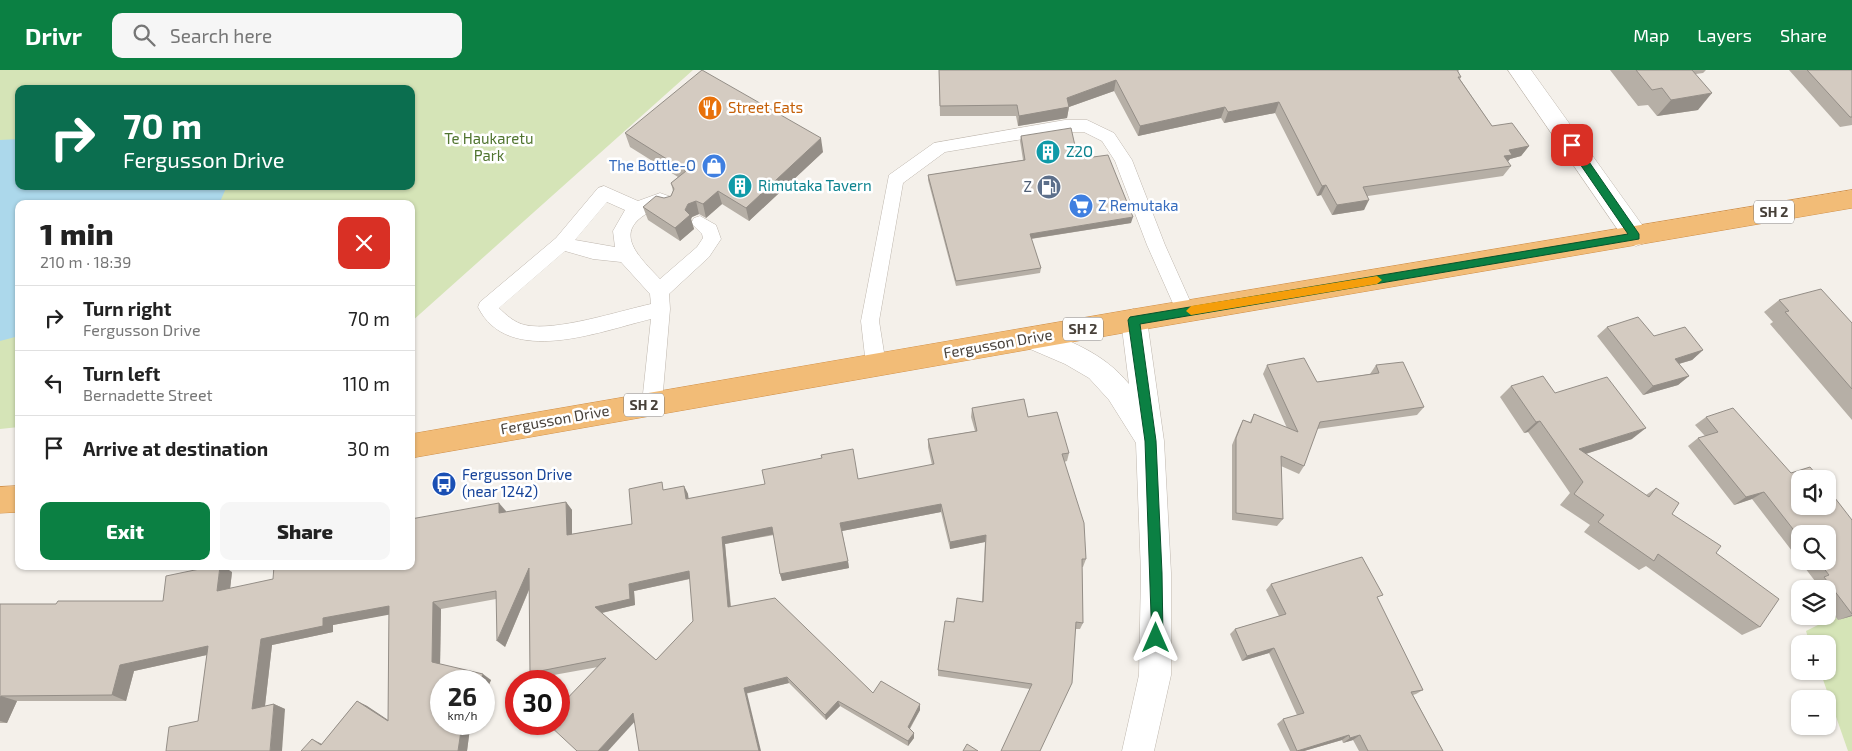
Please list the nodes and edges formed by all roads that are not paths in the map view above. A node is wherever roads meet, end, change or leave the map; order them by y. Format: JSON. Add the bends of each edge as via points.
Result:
{"nodes":[{"id":1,"x":1519,"y":70,"type":"edge"},
{"id":2,"x":1852,"y":199,"type":"edge"},
{"id":3,"x":668,"y":203,"type":"edge"},
{"id":4,"x":638,"y":209,"type":"junction"},
{"id":5,"x":700,"y":223,"type":"edge"},
{"id":6,"x":1636,"y":236,"type":"junction"},
{"id":7,"x":562,"y":243,"type":"junction"},
{"id":8,"x":625,"y":254,"type":"junction"},
{"id":9,"x":660,"y":300,"type":"junction"},
{"id":10,"x":1186,"y":312,"type":"junction"},
{"id":11,"x":1134,"y":320,"type":"junction"},
{"id":12,"x":1032,"y":338,"type":"junction"},
{"id":13,"x":876,"y":365,"type":"junction"},
{"id":14,"x":652,"y":403,"type":"junction"},
{"id":15,"x":1150,"y":441,"type":"junction"},
{"id":16,"x":415,"y":445,"type":"edge"},
{"id":17,"x":15,"y":499,"type":"edge"},
{"id":18,"x":0,"y":500,"type":"edge"},
{"id":19,"x":1138,"y":751,"type":"edge"}],
"edges":[{"from":1,"to":6,"type":"street"},
{"from":2,"to":6,"type":"highway","name":"Fergusson Drive","number":"SH 2"},
{"from":3,"to":4,"type":"lane","via":[[660,200]]},
{"from":4,"to":7,"type":"lane","via":[[604,193]]},
{"from":4,"to":8,"type":"lane","via":[[629,217],[622,231]]},
{"from":5,"to":9,"type":"lane","via":[[710,230],[712,239]]},
{"from":6,"to":10,"type":"highway","name":"Fergusson Drive","number":"SH 2"},
{"from":7,"to":8,"type":"lane","via":[[579,249]]},
{"from":7,"to":9,"type":"lane","via":[[487,307],[499,322],[525,333],[562,330]]},
{"from":8,"to":9,"type":"lane"},
{"from":9,"to":14,"type":"lane"},
{"from":10,"to":11,"type":"highway","name":"Fergusson Drive","number":"SH 2"},
{"from":10,"to":13,"type":"lane","via":[[1123,160],[1108,137],[1087,126],[1003,135],[940,147],[895,180],[870,320]]},
{"from":11,"to":12,"type":"highway","name":"Fergusson Drive","number":"SH 2"},
{"from":11,"to":15,"type":"street"},
{"from":12,"to":13,"type":"highway","name":"Fergusson Drive","number":"SH 2"},
{"from":12,"to":15,"type":"street","via":[[1098,370],[1122,397]]},
{"from":13,"to":14,"type":"highway","name":"Fergusson Drive","number":"SH 2"},
{"from":14,"to":16,"type":"highway","name":"Fergusson Drive","number":"SH 2"},
{"from":15,"to":19,"type":"street","via":[[1156,657]]},
{"from":17,"to":18,"type":"highway"}]}
